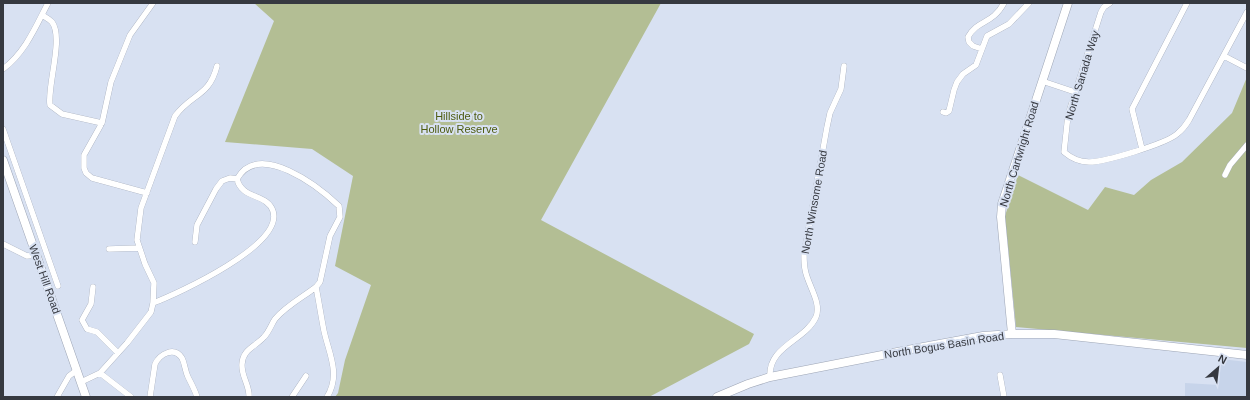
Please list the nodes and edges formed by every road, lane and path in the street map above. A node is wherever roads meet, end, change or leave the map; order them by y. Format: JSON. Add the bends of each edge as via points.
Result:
{"nodes":[{"id":1,"x":48,"y":3,"type":"edge"},
{"id":2,"x":153,"y":3,"type":"edge"},
{"id":3,"x":1004,"y":3,"type":"edge"},
{"id":4,"x":1029,"y":3,"type":"edge"},
{"id":5,"x":1068,"y":3,"type":"edge"},
{"id":6,"x":1110,"y":3,"type":"edge"},
{"id":7,"x":1188,"y":3,"type":"edge"},
{"id":8,"x":1247,"y":12,"type":"edge"},
{"id":9,"x":42,"y":15,"type":"junction"},
{"id":10,"x":982,"y":49,"type":"junction"},
{"id":11,"x":1224,"y":56,"type":"junction"},
{"id":12,"x":218,"y":66,"type":"dead end"},
{"id":13,"x":844,"y":66,"type":"dead end"},
{"id":14,"x":1247,"y":68,"type":"edge"},
{"id":15,"x":3,"y":69,"type":"edge"},
{"id":16,"x":1042,"y":81,"type":"junction"},
{"id":17,"x":1075,"y":92,"type":"junction"},
{"id":18,"x":943,"y":112,"type":"dead end"},
{"id":19,"x":102,"y":123,"type":"junction"},
{"id":20,"x":3,"y":129,"type":"edge"},
{"id":21,"x":1247,"y":145,"type":"edge"},
{"id":22,"x":1142,"y":149,"type":"junction"},
{"id":23,"x":3,"y":160,"type":"edge"},
{"id":24,"x":1225,"y":175,"type":"dead end"},
{"id":25,"x":19,"y":176,"type":"junction"},
{"id":26,"x":237,"y":178,"type":"junction"},
{"id":27,"x":9,"y":179,"type":"junction"},
{"id":28,"x":147,"y":192,"type":"junction"},
{"id":29,"x":195,"y":242,"type":"dead end"},
{"id":30,"x":3,"y":244,"type":"edge"},
{"id":31,"x":139,"y":248,"type":"junction"},
{"id":32,"x":109,"y":249,"type":"dead end"},
{"id":33,"x":36,"y":255,"type":"junction"},
{"id":34,"x":58,"y":286,"type":"dead end"},
{"id":35,"x":93,"y":287,"type":"dead end"},
{"id":36,"x":316,"y":287,"type":"junction"},
{"id":37,"x":153,"y":304,"type":"junction"},
{"id":38,"x":1012,"y":334,"type":"junction"},
{"id":39,"x":118,"y":353,"type":"junction"},
{"id":40,"x":1247,"y":355,"type":"edge"},
{"id":41,"x":77,"y":370,"type":"junction"},
{"id":42,"x":100,"y":373,"type":"junction"},
{"id":43,"x":1000,"y":375,"type":"dead end"},
{"id":44,"x":306,"y":376,"type":"dead end"},
{"id":45,"x":770,"y":377,"type":"junction"},
{"id":46,"x":81,"y":382,"type":"junction"},
{"id":47,"x":58,"y":397,"type":"edge"},
{"id":48,"x":86,"y":397,"type":"edge"},
{"id":49,"x":131,"y":397,"type":"edge"},
{"id":50,"x":150,"y":397,"type":"edge"},
{"id":51,"x":197,"y":397,"type":"edge"},
{"id":52,"x":249,"y":397,"type":"edge"},
{"id":53,"x":292,"y":397,"type":"edge"},
{"id":54,"x":328,"y":397,"type":"edge"},
{"id":55,"x":717,"y":397,"type":"edge"},
{"id":56,"x":1004,"y":397,"type":"edge"}],
"edges":[{"from":1,"to":9,"type":"street"},
{"from":2,"to":19,"type":"street","via":[[130,35],[111,82]]},
{"from":3,"to":10,"type":"street","via":[[996,15],[976,26],[968,37],[968,42]]},
{"from":4,"to":10,"type":"street","via":[[1009,24],[987,36]]},
{"from":5,"to":16,"type":"street","name":"North Cartwright Road"},
{"from":6,"to":17,"type":"street","name":"North Sanada Way","via":[[1101,12]]},
{"from":7,"to":22,"type":"street","via":[[1132,109]]},
{"from":8,"to":11,"type":"street"},
{"from":9,"to":15,"type":"street","via":[[25,46]]},
{"from":9,"to":19,"type":"street","via":[[53,23],[56,32],[54,73],[48,96],[50,106],[62,114]]},
{"from":10,"to":18,"type":"street","via":[[976,64],[957,82],[950,111]]},
{"from":11,"to":14,"type":"street"},
{"from":11,"to":22,"type":"street","via":[[1184,127],[1172,138]]},
{"from":12,"to":28,"type":"street","via":[[207,88],[175,116]]},
{"from":13,"to":45,"type":"street","name":"North Winsome Road","via":[[841,89],[830,113],[827,127],[804,254],[804,270],[817,310],[809,326],[774,357]]},
{"from":16,"to":17,"type":"street"},
{"from":16,"to":38,"type":"street","name":"North Cartwright Road","via":[[1002,204]]},
{"from":17,"to":22,"type":"street","name":"North Sanada Way","via":[[1068,115],[1064,152],[1073,158],[1090,162]]},
{"from":19,"to":28,"type":"street","via":[[84,155],[86,173],[99,181]]},
{"from":20,"to":25,"type":"street"},
{"from":21,"to":24,"type":"street"},
{"from":23,"to":27,"type":"street","name":"West Hill Road"},
{"from":25,"to":27,"type":"street"},
{"from":25,"to":34,"type":"street"},
{"from":26,"to":29,"type":"street","via":[[222,181],[216,189],[197,225]]},
{"from":26,"to":36,"type":"street","via":[[245,169],[252,166],[280,166],[288,169],[339,206],[340,217],[325,252],[323,277]]},
{"from":26,"to":37,"type":"street","via":[[242,190],[263,200],[273,210],[271,229],[240,259]]},
{"from":27,"to":33,"type":"street","name":"West Hill Road"},
{"from":28,"to":31,"type":"street","via":[[141,208],[137,240]]},
{"from":30,"to":33,"type":"street","via":[[27,256]]},
{"from":31,"to":32,"type":"street"},
{"from":31,"to":37,"type":"street","via":[[154,283]]},
{"from":33,"to":41,"type":"street","name":"West Hill Road"},
{"from":35,"to":39,"type":"street","via":[[91,304],[82,320],[87,329],[98,332]]},
{"from":36,"to":52,"type":"street","via":[[282,312],[263,339],[246,352],[242,366],[250,392]]},
{"from":36,"to":54,"type":"street","via":[[334,370],[334,385]]},
{"from":37,"to":39,"type":"street","via":[[140,328]]},
{"from":38,"to":40,"type":"street","name":"North Bogus Basin Road","via":[[1054,334]]},
{"from":38,"to":45,"type":"street","name":"North Bogus Basin Road","via":[[983,336]]},
{"from":39,"to":42,"type":"street"},
{"from":41,"to":46,"type":"street","name":"West Hill Road"},
{"from":41,"to":47,"type":"street","via":[[69,376]]},
{"from":42,"to":46,"type":"street"},
{"from":42,"to":49,"type":"street"},
{"from":43,"to":56,"type":"street"},
{"from":44,"to":53,"type":"street"},
{"from":45,"to":55,"type":"street","name":"North Bogus Basin Road"},
{"from":46,"to":48,"type":"street","name":"West Hill Road"},
{"from":50,"to":51,"type":"street","via":[[155,364],[161,355],[167,352],[174,352],[181,357]]}]}
